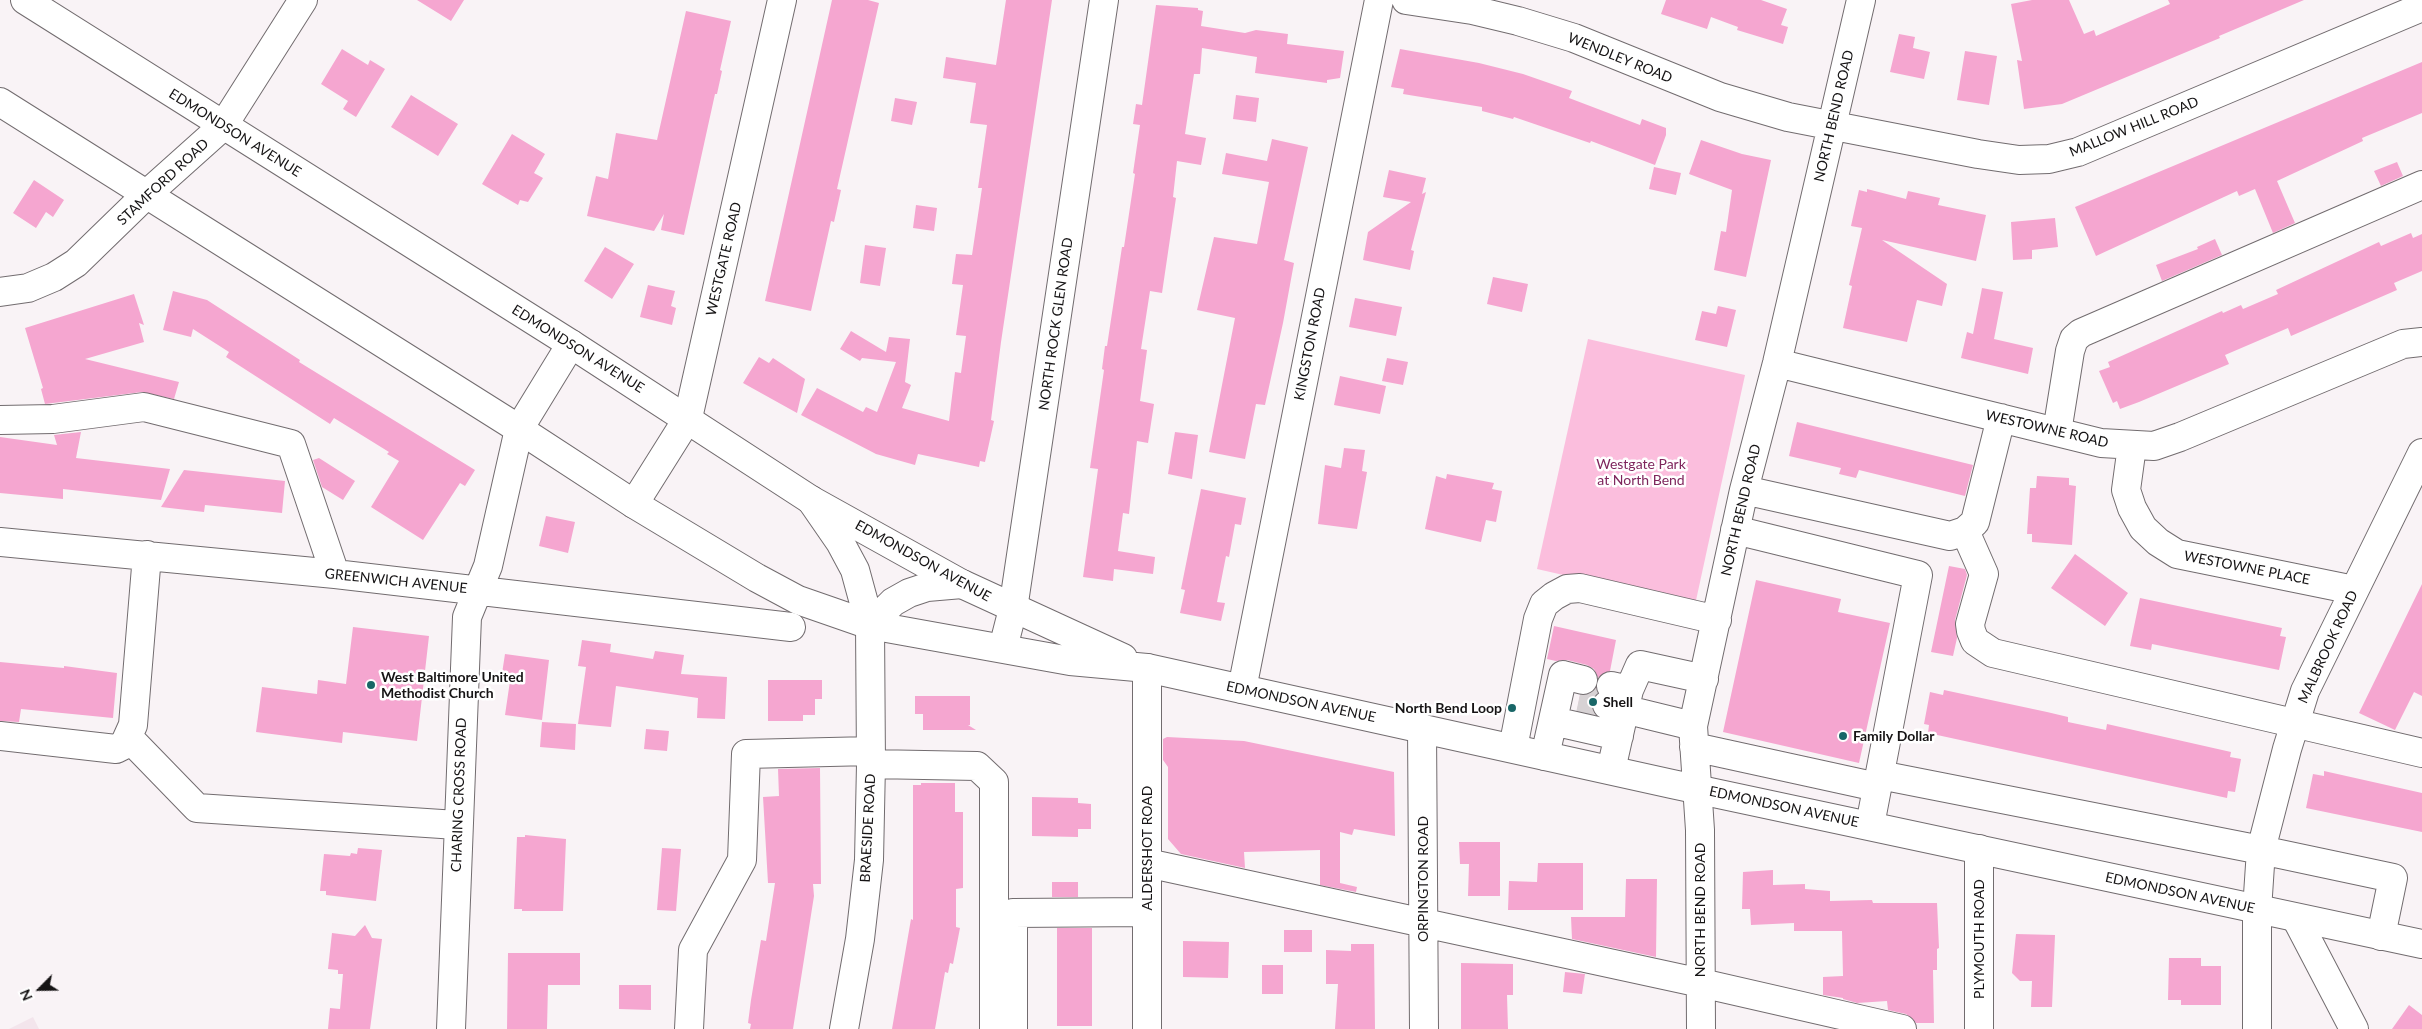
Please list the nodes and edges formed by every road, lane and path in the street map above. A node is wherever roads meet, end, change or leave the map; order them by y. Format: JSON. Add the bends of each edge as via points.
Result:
{"nodes":[{"id":1,"x":25,"y":0,"type":"edge"},
{"id":2,"x":303,"y":0,"type":"edge"},
{"id":3,"x":782,"y":0,"type":"edge"},
{"id":4,"x":1104,"y":0,"type":"edge"},
{"id":5,"x":1379,"y":0,"type":"edge"},
{"id":6,"x":1406,"y":0,"type":"edge"},
{"id":7,"x":1861,"y":0,"type":"edge"},
{"id":8,"x":2422,"y":7,"type":"edge"},
{"id":9,"x":0,"y":102,"type":"edge"},
{"id":10,"x":1832,"y":124,"type":"junction"},
{"id":11,"x":224,"y":126,"type":"junction"},
{"id":12,"x":2422,"y":185,"type":"edge"},
{"id":13,"x":147,"y":194,"type":"junction"},
{"id":14,"x":0,"y":292,"type":"edge"},
{"id":15,"x":2422,"y":342,"type":"edge"},
{"id":16,"x":571,"y":344,"type":"junction"},
{"id":17,"x":1777,"y":363,"type":"junction"},
{"id":18,"x":688,"y":418,"type":"junction"},
{"id":19,"x":2001,"y":418,"type":"junction"},
{"id":20,"x":0,"y":420,"type":"edge"},
{"id":21,"x":519,"y":429,"type":"junction"},
{"id":22,"x":2057,"y":432,"type":"junction"},
{"id":23,"x":2132,"y":446,"type":"junction"},
{"id":24,"x":2422,"y":453,"type":"edge"},
{"id":25,"x":1744,"y":490,"type":"junction"},
{"id":26,"x":811,"y":500,"type":"junction"},
{"id":27,"x":634,"y":504,"type":"junction"},
{"id":28,"x":1735,"y":530,"type":"junction"},
{"id":29,"x":1964,"y":531,"type":"junction"},
{"id":30,"x":0,"y":542,"type":"edge"},
{"id":31,"x":147,"y":555,"type":"junction"},
{"id":32,"x":335,"y":574,"type":"junction"},
{"id":33,"x":962,"y":584,"type":"junction"},
{"id":34,"x":478,"y":590,"type":"junction"},
{"id":35,"x":2354,"y":590,"type":"junction"},
{"id":36,"x":1013,"y":610,"type":"junction"},
{"id":37,"x":1717,"y":620,"type":"junction"},
{"id":38,"x":870,"y":624,"type":"junction"},
{"id":39,"x":791,"y":627,"type":"dead end"},
{"id":40,"x":1003,"y":648,"type":"junction"},
{"id":41,"x":1147,"y":668,"type":"junction"},
{"id":42,"x":1704,"y":679,"type":"junction"},
{"id":43,"x":1242,"y":688,"type":"junction"},
{"id":44,"x":1618,"y":698,"type":"junction"},
{"id":45,"x":2295,"y":723,"type":"junction"},
{"id":46,"x":1422,"y":728,"type":"junction"},
{"id":47,"x":0,"y":736,"type":"edge"},
{"id":48,"x":1619,"y":736,"type":"junction"},
{"id":49,"x":1694,"y":736,"type":"junction"},
{"id":50,"x":129,"y":738,"type":"junction"},
{"id":51,"x":1513,"y":748,"type":"junction"},
{"id":52,"x":2422,"y":753,"type":"edge"},
{"id":53,"x":1546,"y":756,"type":"junction"},
{"id":54,"x":871,"y":758,"type":"junction"},
{"id":55,"x":1611,"y":770,"type":"junction"},
{"id":56,"x":1878,"y":781,"type":"junction"},
{"id":57,"x":1697,"y":789,"type":"junction"},
{"id":58,"x":457,"y":825,"type":"junction"},
{"id":59,"x":1870,"y":825,"type":"junction"},
{"id":60,"x":1979,"y":849,"type":"junction"},
{"id":61,"x":2261,"y":850,"type":"junction"},
{"id":62,"x":1147,"y":864,"type":"junction"},
{"id":63,"x":2257,"y":910,"type":"junction"},
{"id":64,"x":1147,"y":912,"type":"junction"},
{"id":65,"x":2296,"y":918,"type":"junction"},
{"id":66,"x":1424,"y":925,"type":"junction"},
{"id":67,"x":2381,"y":936,"type":"junction"},
{"id":68,"x":2422,"y":944,"type":"edge"},
{"id":69,"x":1701,"y":983,"type":"junction"},
{"id":70,"x":451,"y":1029,"type":"edge"},
{"id":71,"x":689,"y":1029,"type":"edge"},
{"id":72,"x":844,"y":1029,"type":"edge"},
{"id":73,"x":994,"y":1029,"type":"edge"},
{"id":74,"x":1014,"y":1029,"type":"edge"},
{"id":75,"x":1147,"y":1029,"type":"edge"},
{"id":76,"x":1424,"y":1029,"type":"edge"},
{"id":77,"x":1701,"y":1029,"type":"edge"},
{"id":78,"x":1902,"y":1029,"type":"edge"},
{"id":79,"x":1980,"y":1029,"type":"edge"},
{"id":80,"x":2256,"y":1029,"type":"edge"},
{"id":81,"x":2354,"y":1029,"type":"edge"}],
"edges":[{"from":1,"to":11,"type":"street","name":"EDMONDSON AVENUE"},
{"from":2,"to":11,"type":"street","name":"STAMFORD ROAD"},
{"from":3,"to":18,"type":"street","name":"WESTGATE ROAD"},
{"from":4,"to":36,"type":"street","name":"NORTH ROCK GLEN ROAD"},
{"from":5,"to":43,"type":"street","name":"KINGSTON ROAD"},
{"from":6,"to":10,"type":"street","name":"WENDLEY ROAD","via":[[1518,21],[1574,38],[1720,97],[1788,117]]},
{"from":7,"to":10,"type":"street","name":"NORTH BEND ROAD"},
{"from":8,"to":10,"type":"street","name":"MALLOW HILL ROAD","via":[[2078,152],[2049,159],[2019,160],[1978,154]]},
{"from":9,"to":13,"type":"street","name":"EDMONDSON AVENUE"},
{"from":10,"to":17,"type":"street","name":"NORTH BEND ROAD"},
{"from":11,"to":13,"type":"street","name":"STAMFORD ROAD"},
{"from":11,"to":16,"type":"street","name":"EDMONDSON AVENUE"},
{"from":12,"to":22,"type":"street","via":[[2081,333],[2074,339],[2070,351]]},
{"from":13,"to":14,"type":"street","name":"STAMFORD ROAD","via":[[76,263],[28,288]]},
{"from":13,"to":21,"type":"street","name":"EDMONDSON AVENUE"},
{"from":15,"to":23,"type":"street","name":"WESTOWNE ROAD","via":[[2403,344],[2180,437],[2154,446]]},
{"from":16,"to":18,"type":"street","name":"EDMONDSON AVENUE"},
{"from":16,"to":21,"type":"street","name":"CHARING CROSS ROAD"},
{"from":17,"to":19,"type":"street","name":"WESTOWNE ROAD"},
{"from":17,"to":25,"type":"street","name":"NORTH BEND ROAD"},
{"from":18,"to":26,"type":"street","name":"EDMONDSON AVENUE"},
{"from":18,"to":27,"type":"street","name":"WESTGATE ROAD"},
{"from":19,"to":22,"type":"street","name":"WESTOWNE ROAD"},
{"from":19,"to":29,"type":"street","via":[[1975,522]]},
{"from":20,"to":32,"type":"street","via":[[52,419],[144,407],[291,444]]},
{"from":21,"to":27,"type":"street","name":"EDMONDSON AVENUE"},
{"from":21,"to":34,"type":"street","name":"CHARING CROSS ROAD","via":[[488,566]]},
{"from":22,"to":23,"type":"street","name":"WESTOWNE ROAD","via":[[2101,443]]},
{"from":23,"to":35,"type":"street","name":"WESTOWNE PLACE","via":[[2126,490],[2143,528],[2158,542],[2177,554]]},
{"from":24,"to":35,"type":"street","name":"MALBROOK ROAD"},
{"from":25,"to":28,"type":"street","name":"NORTH BEND ROAD"},
{"from":25,"to":29,"type":"street","via":[[1950,536]]},
{"from":26,"to":33,"type":"street","name":"EDMONDSON AVENUE"},
{"from":26,"to":38,"type":"street","name":"BRAESIDE ROAD","via":[[855,570]]},
{"from":27,"to":38,"type":"street","name":"EDMONDSON AVENUE","via":[[798,600]]},
{"from":28,"to":37,"type":"street","name":"NORTH BEND ROAD"},
{"from":28,"to":56,"type":"street","via":[[1918,575]]},
{"from":29,"to":45,"type":"street","via":[[1984,574],[1970,624],[1971,631],[1976,641],[1994,653]]},
{"from":30,"to":31,"type":"street","name":"GREENWICH AVENUE"},
{"from":31,"to":32,"type":"street","name":"GREENWICH AVENUE"},
{"from":31,"to":50,"type":"street","via":[[134,726]]},
{"from":32,"to":34,"type":"street","name":"GREENWICH AVENUE"},
{"from":33,"to":36,"type":"street","name":"EDMONDSON AVENUE"},
{"from":33,"to":38,"type":"street","via":[[909,593],[893,602]]},
{"from":34,"to":39,"type":"street","name":"GREENWICH AVENUE"},
{"from":34,"to":58,"type":"street","name":"CHARING CROSS ROAD","via":[[467,617]]},
{"from":35,"to":45,"type":"street","name":"MALBROOK ROAD","via":[[2305,692]]},
{"from":36,"to":40,"type":"street","name":"NORTH ROCK GLEN ROAD"},
{"from":36,"to":41,"type":"street","name":"EDMONDSON AVENUE"},
{"from":37,"to":42,"type":"street","name":"NORTH BEND ROAD"},
{"from":37,"to":51,"type":"street","via":[[1580,588],[1567,589],[1554,596],[1544,604],[1538,619]]},
{"from":38,"to":40,"type":"street","name":"EDMONDSON AVENUE"},
{"from":38,"to":54,"type":"street","name":"BRAESIDE ROAD"},
{"from":40,"to":41,"type":"street","name":"EDMONDSON AVENUE","via":[[1070,661]]},
{"from":41,"to":43,"type":"street","name":"EDMONDSON AVENUE"},
{"from":41,"to":62,"type":"street","name":"ALDERSHOT ROAD"},
{"from":42,"to":44,"type":"street","via":[[1640,665]]},
{"from":42,"to":49,"type":"street","name":"NORTH BEND ROAD"},
{"from":43,"to":46,"type":"street","name":"EDMONDSON AVENUE"},
{"from":44,"to":48,"type":"street"},
{"from":44,"to":49,"type":"street"},
{"from":45,"to":52,"type":"street"},
{"from":45,"to":61,"type":"street","name":"MALBROOK ROAD"},
{"from":46,"to":51,"type":"street","name":"EDMONDSON AVENUE"},
{"from":46,"to":66,"type":"street","name":"ORPINGTON ROAD"},
{"from":47,"to":50,"type":"street","via":[[116,749]]},
{"from":48,"to":53,"type":"street","via":[[1568,699]]},
{"from":48,"to":55,"type":"street"},
{"from":49,"to":56,"type":"street"},
{"from":49,"to":57,"type":"street","name":"NORTH BEND ROAD"},
{"from":50,"to":58,"type":"street","via":[[197,808]]},
{"from":51,"to":53,"type":"street","name":"EDMONDSON AVENUE"},
{"from":53,"to":55,"type":"street","name":"EDMONDSON AVENUE"},
{"from":54,"to":71,"type":"street","via":[[746,754],[742,860],[693,950]]},
{"from":54,"to":72,"type":"street","name":"BRAESIDE ROAD","via":[[869,860],[860,939]]},
{"from":54,"to":73,"type":"street","via":[[977,766],[994,782]]},
{"from":55,"to":57,"type":"street","name":"EDMONDSON AVENUE"},
{"from":56,"to":59,"type":"street"},
{"from":56,"to":61,"type":"street"},
{"from":57,"to":59,"type":"street","name":"EDMONDSON AVENUE"},
{"from":57,"to":69,"type":"street","name":"NORTH BEND ROAD"},
{"from":58,"to":70,"type":"street","name":"CHARING CROSS ROAD"},
{"from":59,"to":60,"type":"street","name":"EDMONDSON AVENUE"},
{"from":60,"to":63,"type":"street","name":"EDMONDSON AVENUE"},
{"from":60,"to":79,"type":"street","name":"PLYMOUTH ROAD"},
{"from":61,"to":63,"type":"street","name":"MALBROOK ROAD"},
{"from":61,"to":67,"type":"street","via":[[2393,878]]},
{"from":62,"to":64,"type":"street","name":"ALDERSHOT ROAD"},
{"from":62,"to":66,"type":"street"},
{"from":63,"to":65,"type":"street","name":"EDMONDSON AVENUE"},
{"from":63,"to":80,"type":"street","name":"MALBROOK ROAD"},
{"from":64,"to":74,"type":"street","via":[[1013,913]]},
{"from":64,"to":75,"type":"street","name":"ALDERSHOT ROAD"},
{"from":65,"to":67,"type":"street","name":"EDMONDSON AVENUE"},
{"from":65,"to":81,"type":"street"},
{"from":66,"to":69,"type":"street"},
{"from":66,"to":76,"type":"street","name":"ORPINGTON ROAD"},
{"from":67,"to":68,"type":"street","name":"EDMONDSON AVENUE"},
{"from":69,"to":77,"type":"street","name":"NORTH BEND ROAD"},
{"from":69,"to":78,"type":"street"}]}
